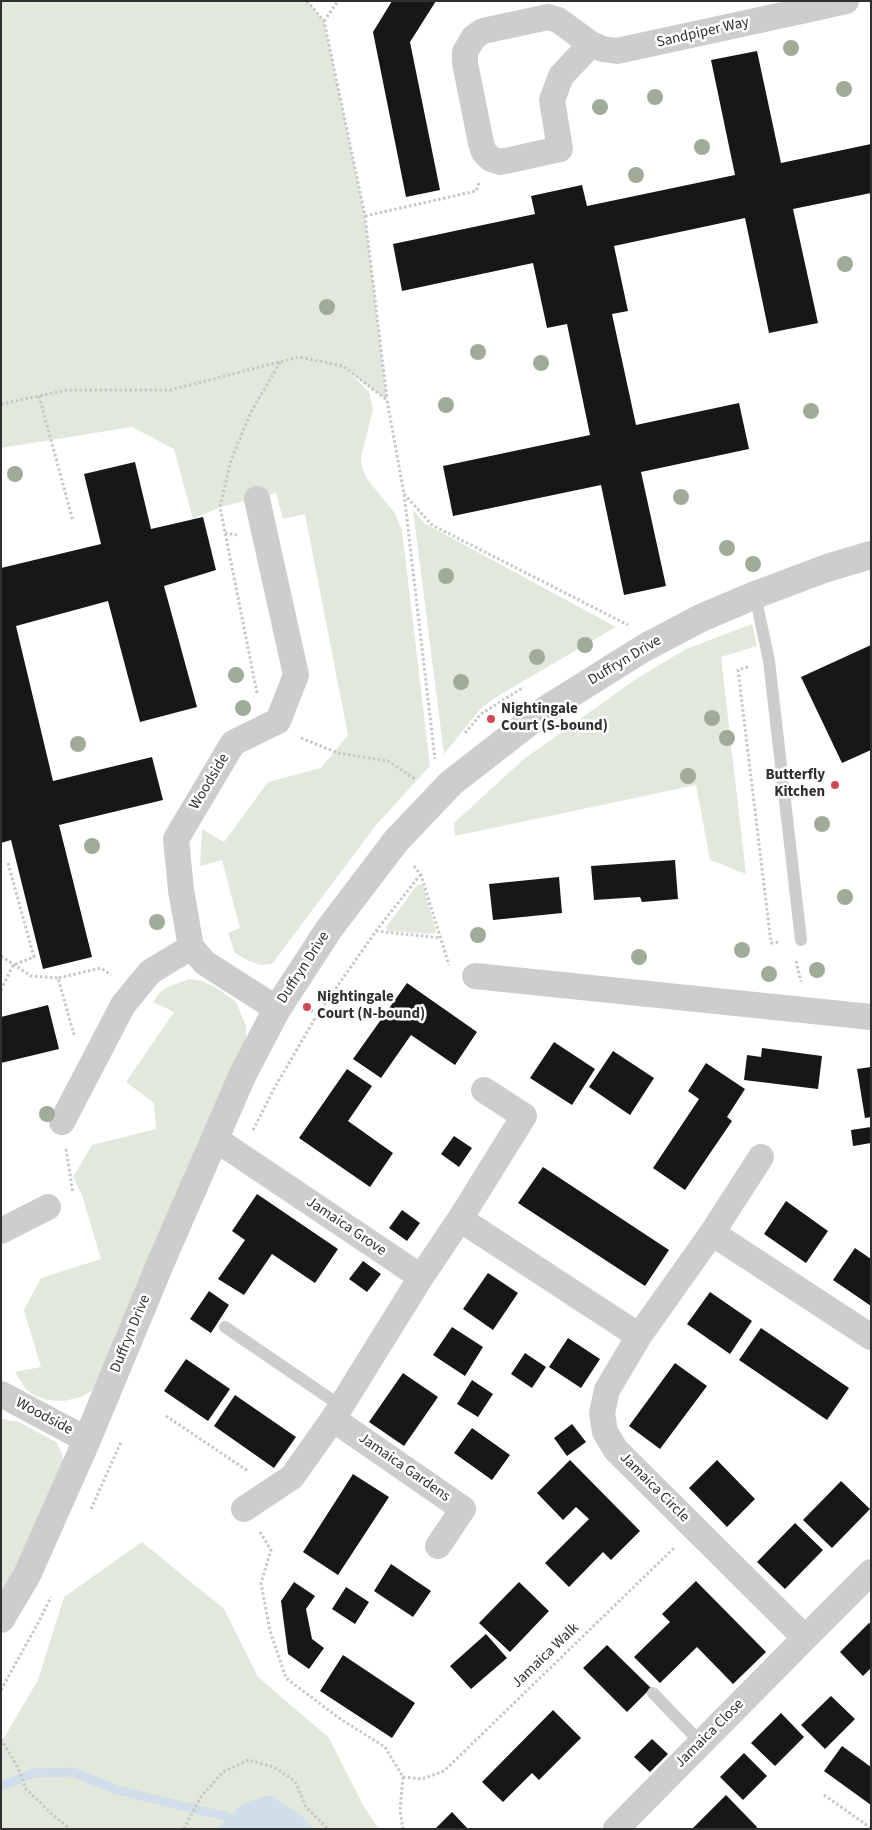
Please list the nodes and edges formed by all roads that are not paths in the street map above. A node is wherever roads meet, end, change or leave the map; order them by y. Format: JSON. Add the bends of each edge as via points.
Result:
{"nodes":[{"id":1,"x":846,"y":1,"type":"edge"},
{"id":2,"x":816,"y":4,"type":"edge"},
{"id":3,"x":591,"y":44,"type":"junction"},
{"id":4,"x":257,"y":499,"type":"dead end"},
{"id":5,"x":871,"y":555,"type":"edge"},
{"id":6,"x":756,"y":595,"type":"junction"},
{"id":7,"x":801,"y":940,"type":"dead end"},
{"id":8,"x":191,"y":947,"type":"junction"},
{"id":9,"x":475,"y":976,"type":"road end"},
{"id":10,"x":277,"y":1010,"type":"junction"},
{"id":11,"x":871,"y":1017,"type":"edge"},
{"id":12,"x":484,"y":1090,"type":"dead end"},
{"id":13,"x":62,"y":1122,"type":"road end"},
{"id":14,"x":214,"y":1138,"type":"junction"},
{"id":15,"x":761,"y":1157,"type":"dead end"},
{"id":16,"x":48,"y":1207,"type":"road end"},
{"id":17,"x":460,"y":1219,"type":"junction"},
{"id":18,"x":1,"y":1232,"type":"edge"},
{"id":19,"x":712,"y":1233,"type":"junction"},
{"id":20,"x":421,"y":1277,"type":"junction"},
{"id":21,"x":225,"y":1327,"type":"dead end"},
{"id":22,"x":639,"y":1336,"type":"junction"},
{"id":23,"x":871,"y":1337,"type":"edge"},
{"id":24,"x":1,"y":1394,"type":"edge"},
{"id":25,"x":337,"y":1413,"type":"junction"},
{"id":26,"x":87,"y":1440,"type":"junction"},
{"id":27,"x":244,"y":1509,"type":"road end"},
{"id":28,"x":438,"y":1546,"type":"dead end"},
{"id":29,"x":871,"y":1572,"type":"edge"},
{"id":30,"x":1,"y":1619,"type":"edge"},
{"id":31,"x":805,"y":1638,"type":"junction"},
{"id":32,"x":653,"y":1693,"type":"dead end"},
{"id":33,"x":701,"y":1742,"type":"junction"},
{"id":34,"x":616,"y":1829,"type":"edge"}],
"edges":[{"from":1,"to":2,"type":"street","name":"Sandpiper Way"},
{"from":2,"to":3,"type":"street","name":"Sandpiper Way","via":[[631,49],[616,51]]},
{"from":3,"to":3,"type":"street","name":"Sandpiper Way","via":[[558,20],[548,17],[483,31],[474,37],[465,52],[465,63],[481,143],[491,159],[505,161],[560,149],[552,100],[561,76]]},
{"from":4,"to":8,"type":"street","name":"Woodside","via":[[296,675],[278,721],[233,743],[176,839]]},
{"from":5,"to":6,"type":"street","name":"Duffryn Drive"},
{"from":6,"to":7,"type":"lane","via":[[769,661]]},
{"from":6,"to":10,"type":"street","name":"Duffryn Drive","via":[[701,618],[644,648],[545,710],[451,784],[396,841],[329,928]]},
{"from":8,"to":10,"type":"street","via":[[205,963]]},
{"from":8,"to":13,"type":"street","via":[[150,972],[123,1005]]},
{"from":9,"to":11,"type":"street"},
{"from":10,"to":14,"type":"street","name":"Duffryn Drive","via":[[242,1074]]},
{"from":12,"to":17,"type":"street","via":[[524,1116]]},
{"from":14,"to":20,"type":"street","name":"Jamaica Grove"},
{"from":14,"to":26,"type":"street","name":"Duffryn Drive"},
{"from":15,"to":19,"type":"street","name":"Jamaica Circle"},
{"from":16,"to":18,"type":"street"},
{"from":17,"to":20,"type":"street"},
{"from":17,"to":22,"type":"street"},
{"from":19,"to":22,"type":"street","name":"Jamaica Circle"},
{"from":19,"to":23,"type":"street"},
{"from":20,"to":25,"type":"street"},
{"from":21,"to":25,"type":"lane"},
{"from":22,"to":31,"type":"street","name":"Jamaica Circle","via":[[607,1390],[602,1413],[605,1432],[616,1450]]},
{"from":24,"to":26,"type":"street","name":"Woodside"},
{"from":25,"to":27,"type":"street","via":[[292,1477]]},
{"from":25,"to":28,"type":"street","name":"Jamaica Gardens","via":[[463,1509]]},
{"from":26,"to":30,"type":"street","name":"Duffryn Drive","via":[[26,1575]]},
{"from":29,"to":31,"type":"street"},
{"from":31,"to":33,"type":"street","name":"Jamaica Close"},
{"from":32,"to":33,"type":"lane"},
{"from":33,"to":34,"type":"street","name":"Jamaica Close"}]}
